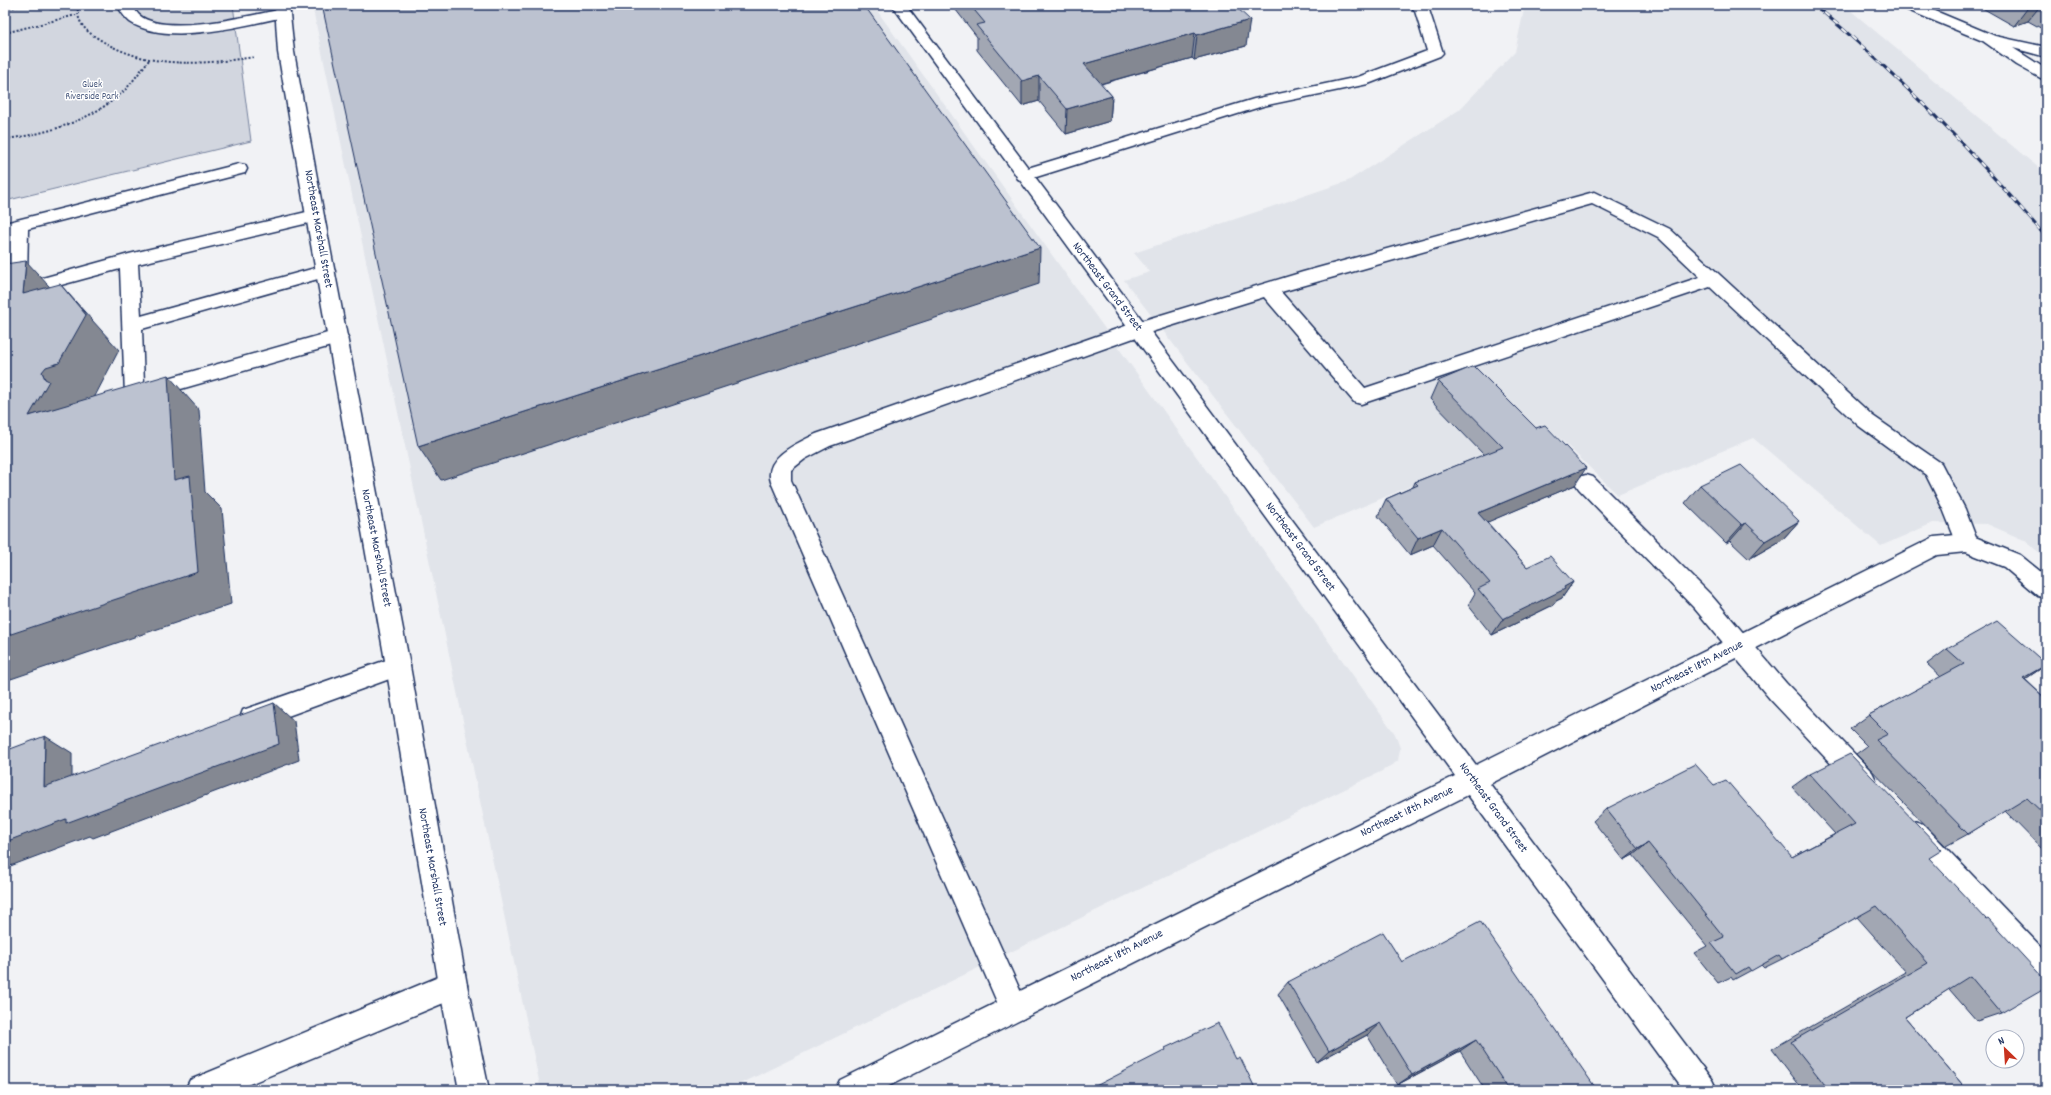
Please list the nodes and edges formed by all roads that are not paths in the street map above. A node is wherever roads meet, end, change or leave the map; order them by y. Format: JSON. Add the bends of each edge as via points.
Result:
{"nodes":[{"id":1,"x":124,"y":5,"type":"edge"},
{"id":2,"x":898,"y":5,"type":"edge"},
{"id":3,"x":1417,"y":5,"type":"edge"},
{"id":4,"x":1908,"y":5,"type":"edge"},
{"id":5,"x":282,"y":9,"type":"edge"},
{"id":6,"x":1988,"y":38,"type":"junction"},
{"id":7,"x":2046,"y":52,"type":"edge"},
{"id":8,"x":2046,"y":76,"type":"edge"},
{"id":9,"x":239,"y":169,"type":"dead end"},
{"id":10,"x":1024,"y":175,"type":"junction"},
{"id":11,"x":315,"y":216,"type":"junction"},
{"id":12,"x":12,"y":227,"type":"edge"},
{"id":13,"x":129,"y":260,"type":"junction"},
{"id":14,"x":326,"y":271,"type":"junction"},
{"id":15,"x":1713,"y":279,"type":"junction"},
{"id":16,"x":11,"y":288,"type":"edge"},
{"id":17,"x":1268,"y":289,"type":"junction"},
{"id":18,"x":132,"y":325,"type":"junction"},
{"id":19,"x":1138,"y":329,"type":"junction"},
{"id":20,"x":338,"y":337,"type":"junction"},
{"id":21,"x":135,"y":395,"type":"junction"},
{"id":22,"x":116,"y":401,"type":"edge"},
{"id":23,"x":1586,"y":483,"type":"dead end"},
{"id":24,"x":1967,"y":543,"type":"junction"},
{"id":25,"x":2046,"y":589,"type":"edge"},
{"id":26,"x":1741,"y":645,"type":"junction"},
{"id":27,"x":398,"y":666,"type":"junction"},
{"id":28,"x":230,"y":725,"type":"edge"},
{"id":29,"x":1472,"y":780,"type":"junction"},
{"id":30,"x":1877,"y":794,"type":"edge"},
{"id":31,"x":1898,"y":817,"type":"edge"},
{"id":32,"x":2046,"y":972,"type":"edge"},
{"id":33,"x":453,"y":985,"type":"junction"},
{"id":34,"x":1014,"y":1008,"type":"junction"},
{"id":35,"x":200,"y":1090,"type":"edge"},
{"id":36,"x":474,"y":1090,"type":"edge"},
{"id":37,"x":850,"y":1090,"type":"edge"},
{"id":38,"x":1702,"y":1090,"type":"edge"}],
"edges":[{"from":1,"to":5,"type":"street","via":[[128,13],[146,25],[177,29],[221,26]]},
{"from":2,"to":10,"type":"street","name":"Northeast Grand Street"},
{"from":3,"to":10,"type":"street","via":[[1422,10],[1434,53],[1362,81],[1260,102]]},
{"from":4,"to":6,"type":"street"},
{"from":5,"to":11,"type":"street","name":"Northeast Marshall Street","via":[[286,54]]},
{"from":6,"to":7,"type":"street"},
{"from":6,"to":8,"type":"street"},
{"from":9,"to":12,"type":"street"},
{"from":10,"to":19,"type":"street","name":"Northeast Grand Street"},
{"from":11,"to":13,"type":"street"},
{"from":11,"to":14,"type":"street","name":"Northeast Marshall Street"},
{"from":12,"to":16,"type":"street"},
{"from":13,"to":16,"type":"street","via":[[39,285]]},
{"from":13,"to":18,"type":"street"},
{"from":14,"to":18,"type":"street"},
{"from":14,"to":20,"type":"street","name":"Northeast Marshall Street"},
{"from":15,"to":17,"type":"street","via":[[1664,233],[1594,198]]},
{"from":15,"to":17,"type":"street","via":[[1361,397]]},
{"from":15,"to":24,"type":"street","via":[[1866,421],[1934,469]]},
{"from":17,"to":19,"type":"street"},
{"from":18,"to":21,"type":"street"},
{"from":19,"to":29,"type":"street","name":"Northeast Grand Street"},
{"from":19,"to":34,"type":"street","via":[[823,440],[784,463],[780,474],[788,498]]},
{"from":20,"to":21,"type":"street"},
{"from":20,"to":27,"type":"street","name":"Northeast Marshall Street"},
{"from":21,"to":22,"type":"street"},
{"from":23,"to":26,"type":"street","via":[[1703,602]]},
{"from":24,"to":25,"type":"street","via":[[2012,561]]},
{"from":24,"to":26,"type":"street","name":"Northeast 18th Avenue","via":[[1934,546]]},
{"from":26,"to":29,"type":"street","name":"Northeast 18th Avenue"},
{"from":26,"to":30,"type":"street","via":[[1778,691]]},
{"from":27,"to":28,"type":"street"},
{"from":27,"to":33,"type":"street","name":"Northeast Marshall Street"},
{"from":29,"to":34,"type":"street","name":"Northeast 18th Avenue"},
{"from":29,"to":38,"type":"street","name":"Northeast Grand Street"},
{"from":31,"to":32,"type":"street"},
{"from":33,"to":35,"type":"street"},
{"from":33,"to":36,"type":"street","name":"Northeast Marshall Street"},
{"from":34,"to":37,"type":"street","name":"Northeast 18th Avenue"}]}
